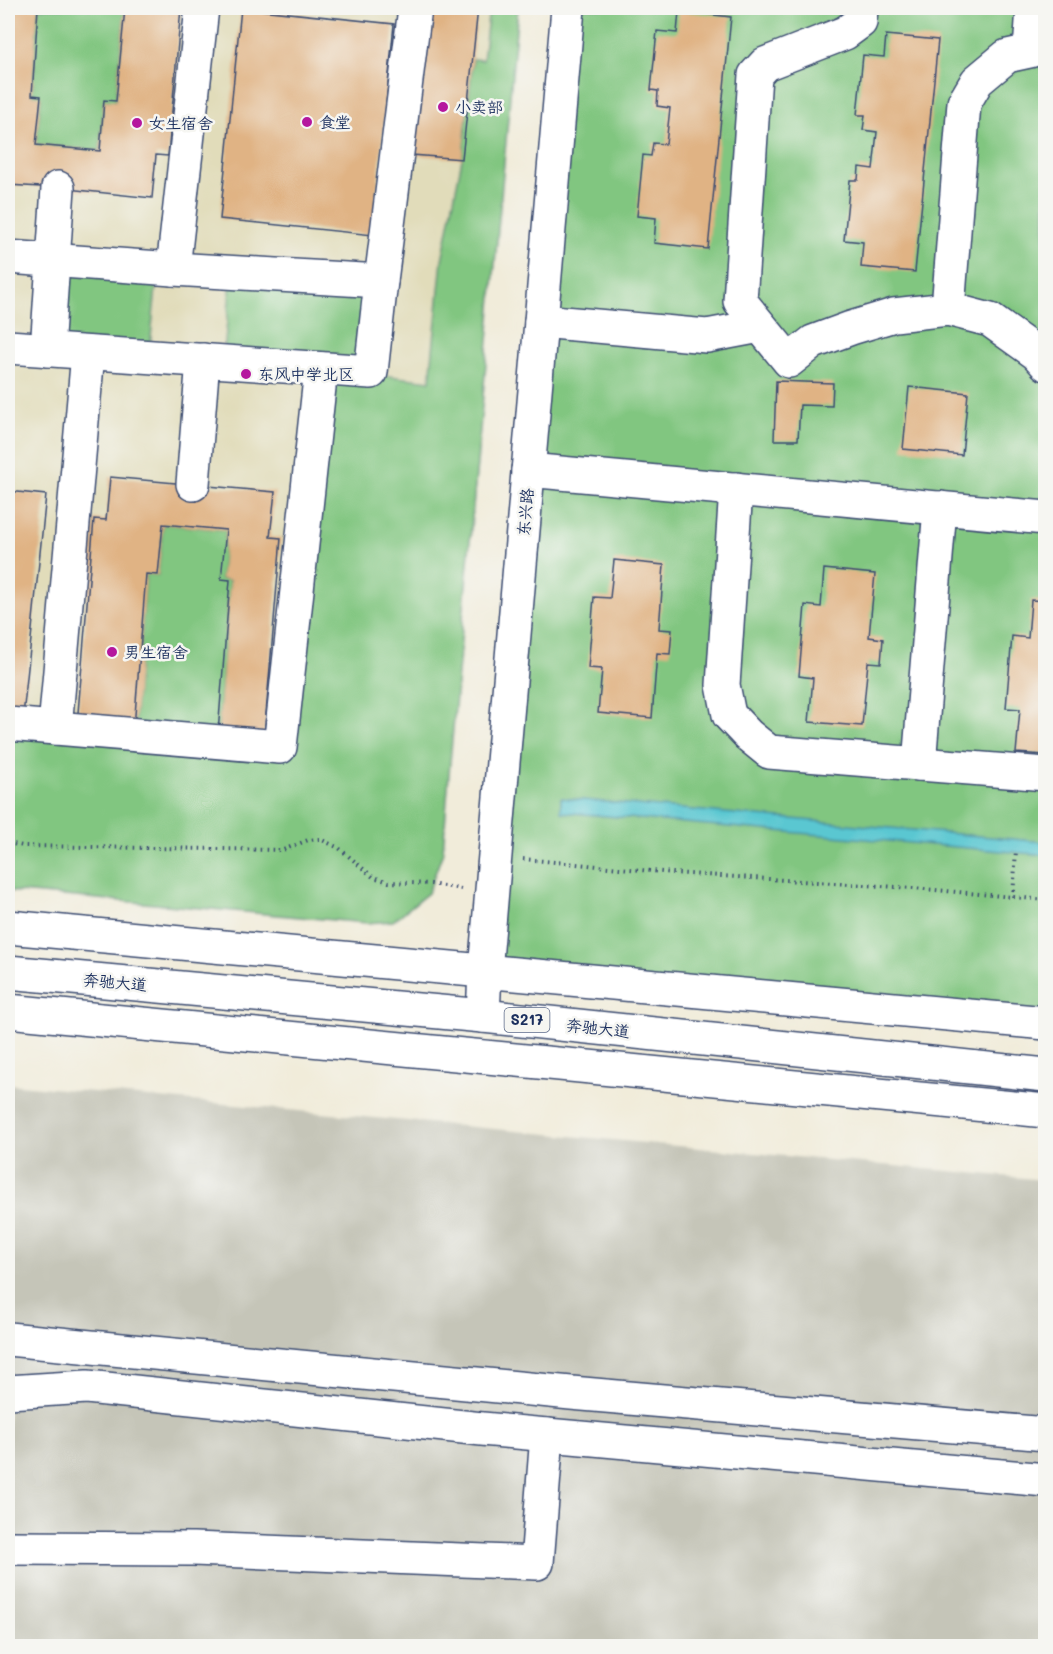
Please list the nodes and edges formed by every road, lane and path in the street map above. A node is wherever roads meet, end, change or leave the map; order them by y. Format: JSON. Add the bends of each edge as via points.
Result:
{"nodes":[{"id":1,"x":202,"y":8,"type":"edge"},
{"id":2,"x":415,"y":8,"type":"edge"},
{"id":3,"x":568,"y":8,"type":"edge"},
{"id":4,"x":861,"y":8,"type":"edge"},
{"id":5,"x":1033,"y":8,"type":"edge"},
{"id":6,"x":58,"y":188,"type":"dead end"},
{"id":7,"x":8,"y":257,"type":"edge"},
{"id":8,"x":53,"y":260,"type":"junction"},
{"id":9,"x":173,"y":269,"type":"junction"},
{"id":10,"x":381,"y":281,"type":"junction"},
{"id":11,"x":948,"y":309,"type":"junction"},
{"id":12,"x":541,"y":321,"type":"junction"},
{"id":13,"x":760,"y":326,"type":"junction"},
{"id":14,"x":8,"y":347,"type":"edge"},
{"id":15,"x":47,"y":350,"type":"junction"},
{"id":16,"x":88,"y":353,"type":"junction"},
{"id":17,"x":203,"y":360,"type":"junction"},
{"id":18,"x":1046,"y":364,"type":"edge"},
{"id":19,"x":321,"y":369,"type":"junction"},
{"id":20,"x":528,"y":470,"type":"junction"},
{"id":21,"x":193,"y":484,"type":"dead end"},
{"id":22,"x":736,"y":489,"type":"junction"},
{"id":23,"x":940,"y":508,"type":"junction"},
{"id":24,"x":1046,"y":518,"type":"edge"},
{"id":25,"x":8,"y":724,"type":"edge"},
{"id":26,"x":55,"y":728,"type":"junction"},
{"id":27,"x":919,"y":764,"type":"junction"},
{"id":28,"x":1046,"y":774,"type":"edge"},
{"id":29,"x":8,"y":843,"type":"edge"},
{"id":30,"x":1016,"y":850,"type":"dead end"},
{"id":31,"x":495,"y":856,"type":"junction"},
{"id":32,"x":492,"y":894,"type":"junction"},
{"id":33,"x":1014,"y":897,"type":"junction"},
{"id":34,"x":1046,"y":900,"type":"edge"},
{"id":35,"x":8,"y":927,"type":"edge"},
{"id":36,"x":485,"y":971,"type":"junction"},
{"id":37,"x":8,"y":972,"type":"edge"},
{"id":38,"x":166,"y":987,"type":"junction"},
{"id":39,"x":8,"y":1011,"type":"edge"},
{"id":40,"x":483,"y":1016,"type":"junction"},
{"id":41,"x":1046,"y":1023,"type":"edge"},
{"id":42,"x":162,"y":1026,"type":"junction"},
{"id":43,"x":1046,"y":1075,"type":"edge"},
{"id":44,"x":1046,"y":1111,"type":"edge"},
{"id":45,"x":8,"y":1339,"type":"edge"},
{"id":46,"x":8,"y":1392,"type":"edge"},
{"id":47,"x":1046,"y":1434,"type":"edge"},
{"id":48,"x":547,"y":1435,"type":"junction"},
{"id":49,"x":1046,"y":1479,"type":"edge"},
{"id":50,"x":8,"y":1548,"type":"edge"}],
"edges":[{"from":1,"to":9,"type":"street"},
{"from":2,"to":10,"type":"street"},
{"from":3,"to":12,"type":"street","name":"东兴路"},
{"from":4,"to":13,"type":"street","via":[[860,22],[845,33],[765,64],[756,75],[740,301]]},
{"from":5,"to":11,"type":"street","via":[[1030,51],[1007,56],[977,81],[964,103]]},
{"from":6,"to":8,"type":"street"},
{"from":7,"to":8,"type":"street"},
{"from":8,"to":9,"type":"street"},
{"from":8,"to":15,"type":"street"},
{"from":9,"to":10,"type":"street"},
{"from":10,"to":19,"type":"street","via":[[371,372]]},
{"from":11,"to":13,"type":"street","via":[[894,315],[851,328],[813,342],[789,361]]},
{"from":11,"to":18,"type":"street","via":[[990,320]]},
{"from":12,"to":13,"type":"street","via":[[707,336]]},
{"from":12,"to":20,"type":"street","name":"东兴路"},
{"from":14,"to":15,"type":"street"},
{"from":15,"to":16,"type":"street"},
{"from":16,"to":17,"type":"street"},
{"from":16,"to":26,"type":"street"},
{"from":17,"to":19,"type":"street"},
{"from":17,"to":21,"type":"street"},
{"from":19,"to":26,"type":"street","via":[[280,747]]},
{"from":20,"to":22,"type":"street"},
{"from":20,"to":31,"type":"street","name":"东兴路"},
{"from":22,"to":23,"type":"street"},
{"from":22,"to":27,"type":"street","via":[[723,685],[729,715],[769,752]]},
{"from":23,"to":24,"type":"street"},
{"from":23,"to":27,"type":"street"},
{"from":25,"to":26,"type":"street"},
{"from":27,"to":28,"type":"street"},
{"from":29,"to":32,"type":"path","via":[[283,850],[320,839],[339,848],[373,878]]},
{"from":30,"to":33,"type":"path"},
{"from":31,"to":32,"type":"street","name":"东兴路"},
{"from":31,"to":33,"type":"path"},
{"from":32,"to":36,"type":"street","name":"东兴路"},
{"from":33,"to":34,"type":"path"},
{"from":35,"to":36,"type":"street"},
{"from":36,"to":40,"type":"street","name":"东兴路"},
{"from":36,"to":41,"type":"street"},
{"from":37,"to":38,"type":"street","name":"奔驰大道","number":"S217"},
{"from":38,"to":40,"type":"street","name":"奔驰大道","number":"S217"},
{"from":38,"to":42,"type":"street"},
{"from":39,"to":42,"type":"street"},
{"from":40,"to":43,"type":"street","name":"奔驰大道","number":"S217"},
{"from":42,"to":44,"type":"street"},
{"from":45,"to":47,"type":"street"},
{"from":46,"to":48,"type":"street","via":[[87,1387]]},
{"from":48,"to":49,"type":"street"},
{"from":48,"to":50,"type":"street","via":[[537,1563],[193,1549]]}]}
